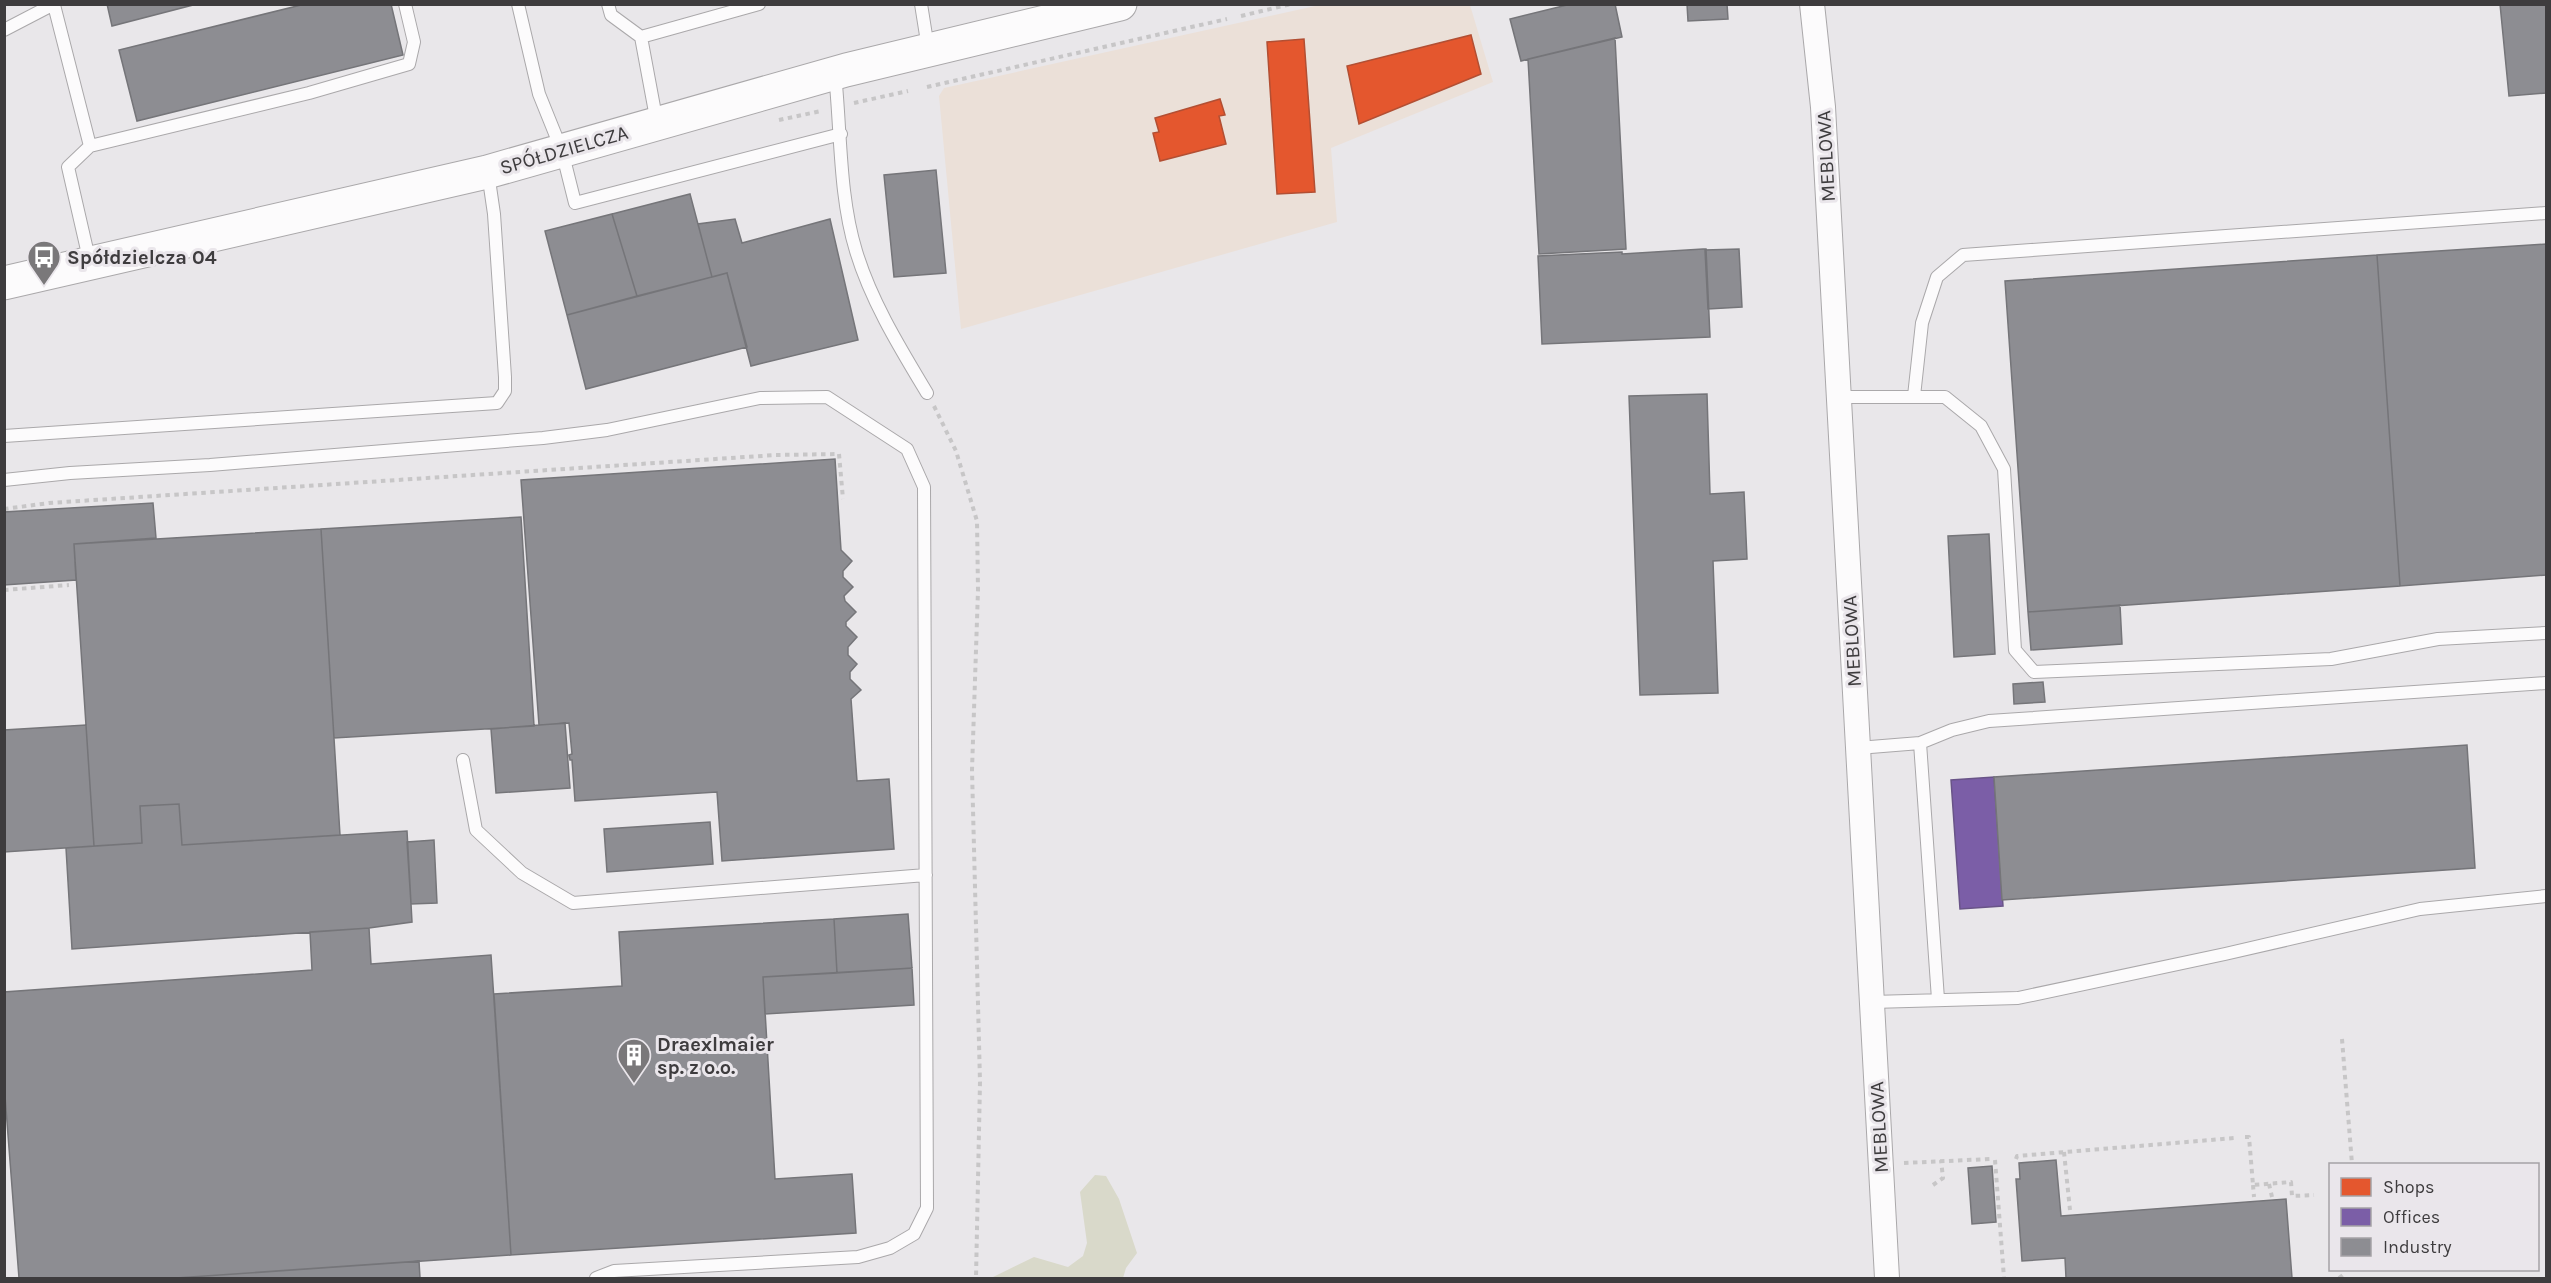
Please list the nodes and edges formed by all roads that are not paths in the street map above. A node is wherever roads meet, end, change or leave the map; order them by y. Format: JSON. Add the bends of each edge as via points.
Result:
{"nodes":[{"id":1,"x":405,"y":4,"type":"edge"},
{"id":2,"x":518,"y":4,"type":"edge"},
{"id":3,"x":608,"y":4,"type":"edge"},
{"id":4,"x":759,"y":4,"type":"edge"},
{"id":5,"x":921,"y":4,"type":"edge"},
{"id":6,"x":1120,"y":4,"type":"edge"},
{"id":7,"x":1812,"y":4,"type":"edge"},
{"id":8,"x":54,"y":5,"type":"edge"},
{"id":9,"x":4,"y":30,"type":"edge"},
{"id":10,"x":641,"y":37,"type":"junction"},
{"id":11,"x":928,"y":51,"type":"junction"},
{"id":12,"x":835,"y":74,"type":"junction"},
{"id":13,"x":657,"y":124,"type":"junction"},
{"id":14,"x":841,"y":134,"type":"junction"},
{"id":15,"x":90,"y":146,"type":"junction"},
{"id":16,"x":562,"y":151,"type":"junction"},
{"id":17,"x":487,"y":172,"type":"junction"},
{"id":18,"x":2547,"y":213,"type":"edge"},
{"id":19,"x":90,"y":263,"type":"junction"},
{"id":20,"x":4,"y":283,"type":"edge"},
{"id":21,"x":927,"y":393,"type":"road end"},
{"id":22,"x":1914,"y":396,"type":"junction"},
{"id":23,"x":1839,"y":397,"type":"junction"},
{"id":24,"x":4,"y":436,"type":"edge"},
{"id":25,"x":4,"y":480,"type":"edge"},
{"id":26,"x":2547,"y":633,"type":"edge"},
{"id":27,"x":2547,"y":683,"type":"edge"},
{"id":28,"x":1920,"y":743,"type":"junction"},
{"id":29,"x":1858,"y":748,"type":"junction"},
{"id":30,"x":463,"y":760,"type":"dead end"},
{"id":31,"x":926,"y":875,"type":"junction"},
{"id":32,"x":2547,"y":896,"type":"edge"},
{"id":33,"x":1938,"y":999,"type":"junction"},
{"id":34,"x":1872,"y":1002,"type":"junction"},
{"id":35,"x":596,"y":1278,"type":"edge"},
{"id":36,"x":1887,"y":1278,"type":"edge"}],
"edges":[{"from":1,"to":15,"type":"lane","via":[[414,42],[409,64],[309,93]]},
{"from":2,"to":16,"type":"lane","via":[[539,94]]},
{"from":3,"to":10,"type":"lane","via":[[611,15]]},
{"from":4,"to":10,"type":"lane"},
{"from":5,"to":11,"type":"lane"},
{"from":6,"to":11,"type":"street","name":"SPÓŁDZIELCZA"},
{"from":7,"to":23,"type":"street","name":"MEBLOWA","via":[[1823,107]]},
{"from":8,"to":9,"type":"lane"},
{"from":8,"to":15,"type":"lane"},
{"from":10,"to":13,"type":"lane"},
{"from":11,"to":12,"type":"street","name":"SPÓŁDZIELCZA"},
{"from":12,"to":13,"type":"street","name":"SPÓŁDZIELCZA"},
{"from":12,"to":14,"type":"lane"},
{"from":13,"to":16,"type":"street","name":"SPÓŁDZIELCZA"},
{"from":14,"to":16,"type":"lane","via":[[575,203]]},
{"from":14,"to":21,"type":"lane","via":[[846,204],[856,251],[889,331]]},
{"from":15,"to":19,"type":"lane","via":[[68,167]]},
{"from":16,"to":17,"type":"street","name":"SPÓŁDZIELCZA"},
{"from":17,"to":19,"type":"street","name":"SPÓŁDZIELCZA"},
{"from":17,"to":24,"type":"lane","via":[[494,214],[505,377],[505,391],[497,403]]},
{"from":18,"to":22,"type":"lane","via":[[1963,255],[1936,277],[1922,323]]},
{"from":19,"to":20,"type":"street","name":"SPÓŁDZIELCZA"},
{"from":22,"to":23,"type":"lane"},
{"from":22,"to":26,"type":"lane","via":[[1945,397],[1981,426],[2004,469],[2015,650],[2034,672],[2331,658],[2438,639]]},
{"from":23,"to":29,"type":"street","name":"MEBLOWA"},
{"from":25,"to":31,"type":"lane","via":[[543,438],[607,430],[760,398],[827,397],[907,449],[924,487]]},
{"from":27,"to":28,"type":"lane","via":[[1989,721]]},
{"from":28,"to":29,"type":"lane"},
{"from":28,"to":33,"type":"lane"},
{"from":29,"to":34,"type":"street","name":"MEBLOWA"},
{"from":30,"to":31,"type":"lane","via":[[476,830],[522,873],[573,903]]},
{"from":31,"to":35,"type":"lane","via":[[928,1190],[927,1208],[914,1234],[890,1248],[858,1257],[614,1271]]},
{"from":32,"to":33,"type":"lane","via":[[2420,909],[2029,996]]},
{"from":33,"to":34,"type":"lane"},
{"from":34,"to":36,"type":"street","name":"MEBLOWA"}]}
